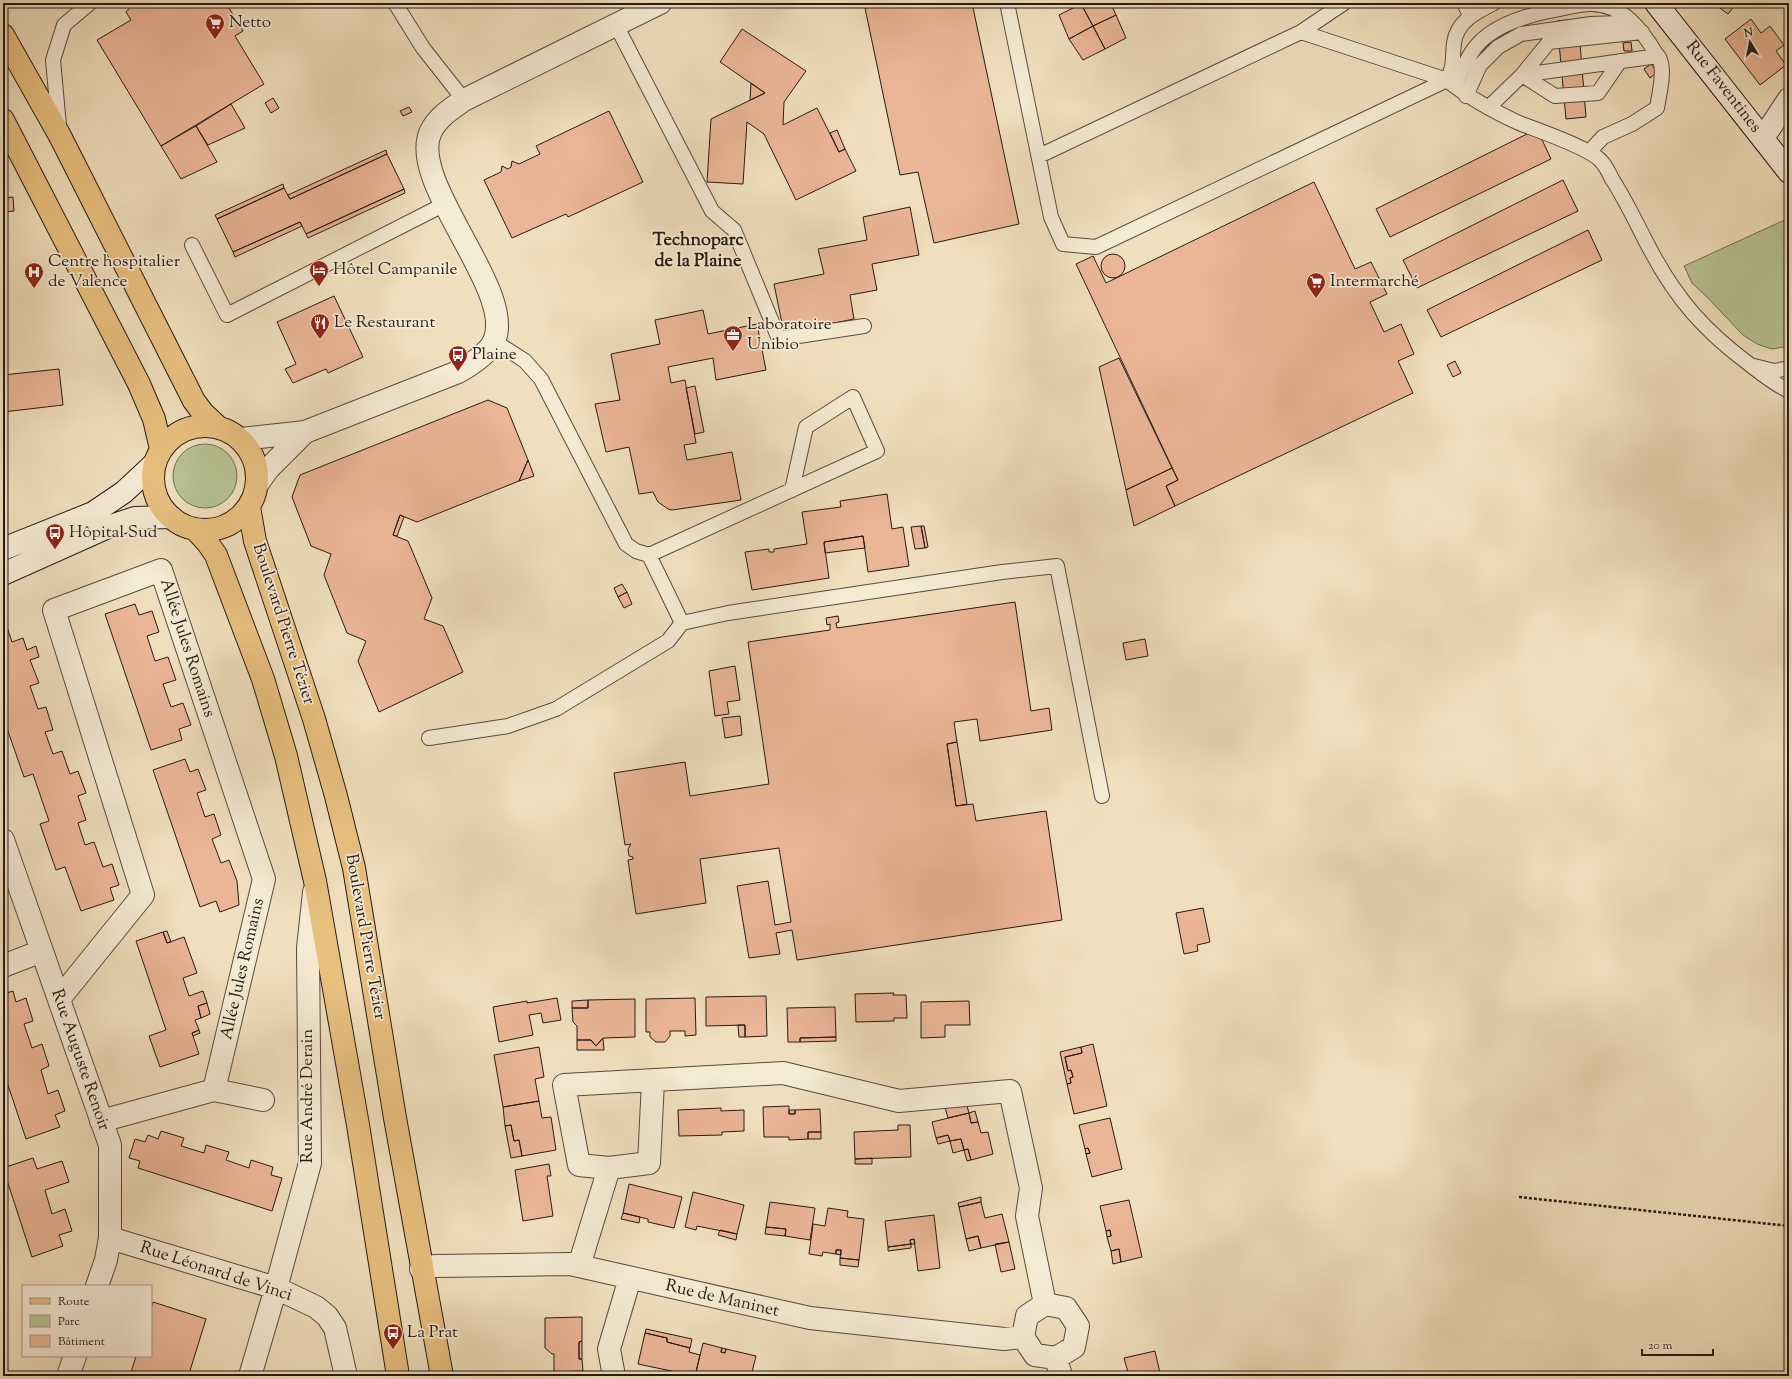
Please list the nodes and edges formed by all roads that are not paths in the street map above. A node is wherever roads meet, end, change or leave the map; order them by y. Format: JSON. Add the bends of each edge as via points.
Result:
{"nodes":[{"id":1,"x":90,"y":3,"type":"edge"},
{"id":2,"x":395,"y":3,"type":"edge"},
{"id":3,"x":660,"y":3,"type":"edge"},
{"id":4,"x":1007,"y":3,"type":"edge"},
{"id":5,"x":1344,"y":3,"type":"edge"},
{"id":6,"x":1656,"y":3,"type":"edge"},
{"id":7,"x":1487,"y":5,"type":"edge"},
{"id":8,"x":1467,"y":9,"type":"edge"},
{"id":9,"x":616,"y":25,"type":"junction"},
{"id":10,"x":1641,"y":29,"type":"junction"},
{"id":11,"x":1301,"y":32,"type":"junction"},
{"id":12,"x":3,"y":35,"type":"edge"},
{"id":13,"x":10,"y":52,"type":"edge"},
{"id":14,"x":1658,"y":56,"type":"junction"},
{"id":15,"x":1620,"y":62,"type":"junction"},
{"id":16,"x":1522,"y":75,"type":"junction"},
{"id":17,"x":1451,"y":83,"type":"junction"},
{"id":18,"x":1466,"y":96,"type":"junction"},
{"id":19,"x":1789,"y":99,"type":"edge"},
{"id":20,"x":464,"y":100,"type":"junction"},
{"id":21,"x":1489,"y":107,"type":"junction"},
{"id":22,"x":3,"y":120,"type":"edge"},
{"id":23,"x":60,"y":136,"type":"junction"},
{"id":24,"x":1763,"y":138,"type":"junction"},
{"id":25,"x":1589,"y":152,"type":"junction"},
{"id":26,"x":1039,"y":156,"type":"junction"},
{"id":27,"x":1789,"y":172,"type":"edge"},
{"id":28,"x":445,"y":204,"type":"junction"},
{"id":29,"x":192,"y":246,"type":"dead end"},
{"id":30,"x":864,"y":326,"type":"dead end"},
{"id":31,"x":494,"y":341,"type":"junction"},
{"id":32,"x":1750,"y":365,"type":"junction"},
{"id":33,"x":1789,"y":368,"type":"edge"},
{"id":34,"x":1789,"y":391,"type":"edge"},
{"id":35,"x":216,"y":426,"type":"junction"},
{"id":36,"x":305,"y":432,"type":"junction"},
{"id":37,"x":241,"y":439,"type":"junction"},
{"id":38,"x":157,"y":457,"type":"junction"},
{"id":39,"x":258,"y":483,"type":"junction"},
{"id":40,"x":792,"y":490,"type":"junction"},
{"id":41,"x":249,"y":507,"type":"junction"},
{"id":42,"x":170,"y":517,"type":"junction"},
{"id":43,"x":195,"y":529,"type":"junction"},
{"id":44,"x":3,"y":549,"type":"edge"},
{"id":45,"x":648,"y":555,"type":"junction"},
{"id":46,"x":3,"y":574,"type":"edge"},
{"id":47,"x":682,"y":623,"type":"junction"},
{"id":48,"x":429,"y":738,"type":"dead end"},
{"id":49,"x":1102,"y":796,"type":"dead end"},
{"id":50,"x":3,"y":840,"type":"edge"},
{"id":51,"x":315,"y":881,"type":"junction"},
{"id":52,"x":42,"y":950,"type":"junction"},
{"id":53,"x":3,"y":966,"type":"edge"},
{"id":54,"x":59,"y":999,"type":"junction"},
{"id":55,"x":652,"y":1081,"type":"junction"},
{"id":56,"x":214,"y":1090,"type":"junction"},
{"id":57,"x":263,"y":1100,"type":"dead end"},
{"id":58,"x":101,"y":1121,"type":"junction"},
{"id":59,"x":609,"y":1168,"type":"junction"},
{"id":60,"x":110,"y":1238,"type":"junction"},
{"id":61,"x":579,"y":1266,"type":"junction"},
{"id":62,"x":422,"y":1268,"type":"junction"},
{"id":63,"x":630,"y":1278,"type":"junction"},
{"id":64,"x":97,"y":1285,"type":"edge"},
{"id":65,"x":276,"y":1288,"type":"junction"},
{"id":66,"x":1045,"y":1304,"type":"junction"},
{"id":67,"x":1023,"y":1337,"type":"junction"},
{"id":68,"x":75,"y":1357,"type":"edge"},
{"id":69,"x":1058,"y":1367,"type":"edge"},
{"id":70,"x":68,"y":1376,"type":"edge"},
{"id":71,"x":250,"y":1376,"type":"edge"},
{"id":72,"x":346,"y":1376,"type":"edge"},
{"id":73,"x":398,"y":1376,"type":"edge"},
{"id":74,"x":442,"y":1376,"type":"edge"},
{"id":75,"x":614,"y":1376,"type":"edge"}],
"edges":[{"from":1,"to":23,"type":"lane","via":[[64,25],[53,60]]},
{"from":2,"to":20,"type":"lane","via":[[423,48]]},
{"from":3,"to":9,"type":"street"},
{"from":4,"to":26,"type":"lane"},
{"from":5,"to":11,"type":"lane"},
{"from":6,"to":24,"type":"street","name":"Rue Faventines"},
{"from":7,"to":8,"type":"lane"},
{"from":8,"to":17,"type":"lane","via":[[1456,36]]},
{"from":9,"to":20,"type":"street"},
{"from":9,"to":30,"type":"lane","via":[[712,211],[734,230],[779,339]]},
{"from":10,"to":14,"type":"lane"},
{"from":10,"to":16,"type":"lane","via":[[1548,42]]},
{"from":10,"to":17,"type":"lane","via":[[1614,8],[1591,4],[1529,15],[1502,27],[1480,42]]},
{"from":10,"to":18,"type":"lane","via":[[1618,23],[1591,24],[1521,34],[1498,47],[1480,65]]},
{"from":11,"to":17,"type":"lane"},
{"from":11,"to":26,"type":"lane"},
{"from":12,"to":13,"type":"main road"},
{"from":13,"to":23,"type":"main road"},
{"from":14,"to":15,"type":"lane"},
{"from":14,"to":25,"type":"lane","via":[[1662,85],[1657,108],[1632,124],[1603,137]]},
{"from":15,"to":16,"type":"lane"},
{"from":15,"to":16,"type":"lane","via":[[1598,92],[1555,96]]},
{"from":16,"to":21,"type":"lane"},
{"from":17,"to":18,"type":"lane"},
{"from":17,"to":26,"type":"lane","via":[[1096,247],[1062,244],[1051,217]]},
{"from":18,"to":21,"type":"lane"},
{"from":19,"to":24,"type":"street"},
{"from":20,"to":28,"type":"street","via":[[445,113],[428,140],[429,164]]},
{"from":21,"to":25,"type":"lane"},
{"from":22,"to":38,"type":"main road","via":[[139,384],[154,419]]},
{"from":23,"to":35,"type":"main road","via":[[194,401]]},
{"from":24,"to":27,"type":"street","name":"Rue Faventines"},
{"from":25,"to":32,"type":"lane","via":[[1601,160],[1683,304],[1726,348]]},
{"from":28,"to":29,"type":"lane","via":[[228,315]]},
{"from":28,"to":31,"type":"street","via":[[488,290],[495,310],[497,328]]},
{"from":31,"to":36,"type":"street","via":[[475,362],[458,372]]},
{"from":31,"to":45,"type":"lane","via":[[525,361],[541,379],[626,544]]},
{"from":32,"to":33,"type":"lane","via":[[1774,370]]},
{"from":32,"to":34,"type":"lane"},
{"from":35,"to":37,"type":"main road"},
{"from":35,"to":38,"type":"main road","via":[[200,425],[185,429],[171,437]]},
{"from":36,"to":37,"type":"street"},
{"from":36,"to":39,"type":"street"},
{"from":37,"to":39,"type":"main road","via":[[251,452]]},
{"from":38,"to":42,"type":"main road","via":[[153,484],[158,502]]},
{"from":38,"to":44,"type":"street","via":[[124,492],[93,513]]},
{"from":39,"to":41,"type":"main road"},
{"from":40,"to":40,"type":"lane","via":[[877,451],[853,396],[806,427]]},
{"from":40,"to":45,"type":"lane"},
{"from":41,"to":43,"type":"main road","via":[[234,521],[216,529]]},
{"from":41,"to":62,"type":"main road","name":"Boulevard Pierre Tézier","via":[[255,541],[314,718],[354,868]]},
{"from":42,"to":43,"type":"main road","via":[[182,525]]},
{"from":42,"to":46,"type":"street","via":[[135,518],[108,527]]},
{"from":43,"to":51,"type":"main road","via":[[216,555],[262,679],[286,756]]},
{"from":45,"to":47,"type":"lane"},
{"from":47,"to":48,"type":"lane","via":[[668,641],[556,710],[508,726]]},
{"from":47,"to":49,"type":"lane","via":[[736,612],[1057,566]]},
{"from":50,"to":52,"type":"street","name":"Rue Auguste Renoir"},
{"from":51,"to":65,"type":"street","name":"Rue André Derain","via":[[308,948],[310,1163]]},
{"from":51,"to":73,"type":"main road","via":[[358,1125]]},
{"from":52,"to":53,"type":"street"},
{"from":52,"to":54,"type":"street","name":"Rue Auguste Renoir"},
{"from":54,"to":56,"type":"street","name":"Allée Jules Romains","via":[[143,895],[54,610],[161,570],[264,879]]},
{"from":54,"to":58,"type":"street","name":"Rue Auguste Renoir"},
{"from":55,"to":59,"type":"street","via":[[649,1162]]},
{"from":55,"to":59,"type":"street","via":[[564,1085],[579,1165]]},
{"from":55,"to":66,"type":"street","via":[[783,1074],[899,1101],[1010,1091],[1032,1188],[1027,1216]]},
{"from":56,"to":57,"type":"street"},
{"from":56,"to":58,"type":"street"},
{"from":58,"to":60,"type":"street","name":"Rue Auguste Renoir","via":[[110,1145]]},
{"from":59,"to":61,"type":"street"},
{"from":60,"to":64,"type":"street","name":"Rue Auguste Renoir"},
{"from":60,"to":65,"type":"street","name":"Rue Léonard de Vinci"},
{"from":61,"to":62,"type":"street","name":"Rue de Maninet","via":[[570,1264]]},
{"from":61,"to":63,"type":"street","name":"Rue de Maninet"},
{"from":62,"to":74,"type":"main road","name":"Boulevard Pierre Tézier"},
{"from":63,"to":67,"type":"street","name":"Rue de Maninet","via":[[810,1318],[1004,1339]]},
{"from":63,"to":75,"type":"street","via":[[609,1350]]},
{"from":65,"to":71,"type":"street","name":"Rue André Derain"},
{"from":65,"to":72,"type":"street","name":"Rue Léonard de Vinci","via":[[316,1307],[327,1316],[335,1328]]},
{"from":66,"to":67,"type":"street","via":[[1027,1316]]},
{"from":66,"to":69,"type":"street","via":[[1066,1308],[1078,1326],[1074,1347]]},
{"from":67,"to":69,"type":"street","via":[[1035,1354]]},
{"from":68,"to":70,"type":"street"}]}
